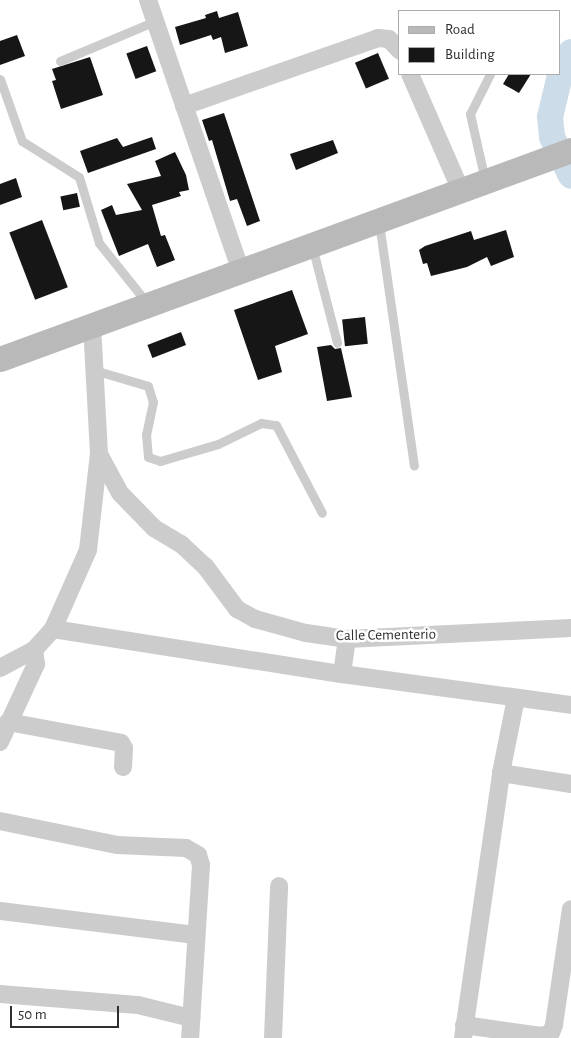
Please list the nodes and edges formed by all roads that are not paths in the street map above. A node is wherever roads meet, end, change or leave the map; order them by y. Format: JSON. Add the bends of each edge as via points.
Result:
{"nodes":[{"id":1,"x":148,"y":0,"type":"edge"},
{"id":2,"x":155,"y":22,"type":"junction"},
{"id":3,"x":398,"y":49,"type":"edge"},
{"id":4,"x":60,"y":61,"type":"dead end"},
{"id":5,"x":410,"y":75,"type":"edge"},
{"id":6,"x":490,"y":75,"type":"edge"},
{"id":7,"x":0,"y":79,"type":"edge"},
{"id":8,"x":184,"y":106,"type":"junction"},
{"id":9,"x":571,"y":150,"type":"edge"},
{"id":10,"x":497,"y":179,"type":"junction"},
{"id":11,"x":462,"y":191,"type":"junction"},
{"id":12,"x":379,"y":221,"type":"junction"},
{"id":13,"x":311,"y":246,"type":"junction"},
{"id":14,"x":241,"y":271,"type":"junction"},
{"id":15,"x":148,"y":306,"type":"junction"},
{"id":16,"x":92,"y":326,"type":"junction"},
{"id":17,"x":337,"y":344,"type":"dead end"},
{"id":18,"x":0,"y":358,"type":"edge"},
{"id":19,"x":94,"y":370,"type":"junction"},
{"id":20,"x":99,"y":454,"type":"junction"},
{"id":21,"x":414,"y":465,"type":"dead end"},
{"id":22,"x":322,"y":514,"type":"dead end"},
{"id":23,"x":571,"y":628,"type":"edge"},
{"id":24,"x":53,"y":629,"type":"junction"},
{"id":25,"x":347,"y":639,"type":"junction"},
{"id":26,"x":34,"y":650,"type":"junction"},
{"id":27,"x":0,"y":668,"type":"edge"},
{"id":28,"x":342,"y":674,"type":"junction"},
{"id":29,"x":516,"y":698,"type":"junction"},
{"id":30,"x":571,"y":705,"type":"edge"},
{"id":31,"x":8,"y":722,"type":"junction"},
{"id":32,"x":0,"y":742,"type":"edge"},
{"id":33,"x":123,"y":766,"type":"dead end"},
{"id":34,"x":502,"y":773,"type":"junction"},
{"id":35,"x":571,"y":784,"type":"edge"},
{"id":36,"x":0,"y":821,"type":"edge"},
{"id":37,"x":280,"y":886,"type":"dead end"},
{"id":38,"x":571,"y":909,"type":"edge"},
{"id":39,"x":0,"y":911,"type":"edge"},
{"id":40,"x":196,"y":935,"type":"junction"},
{"id":41,"x":0,"y":994,"type":"edge"},
{"id":42,"x":191,"y":1018,"type":"junction"},
{"id":43,"x":463,"y":1031,"type":"edge"},
{"id":44,"x":190,"y":1038,"type":"edge"},
{"id":45,"x":273,"y":1038,"type":"edge"}],
"edges":[{"from":1,"to":2,"type":"street"},
{"from":2,"to":4,"type":"lane"},
{"from":2,"to":8,"type":"street"},
{"from":3,"to":8,"type":"street","via":[[389,39],[378,38]]},
{"from":5,"to":11,"type":"street"},
{"from":6,"to":10,"type":"lane","via":[[470,114]]},
{"from":7,"to":15,"type":"lane","via":[[22,141],[79,177],[99,243]]},
{"from":8,"to":14,"type":"street"},
{"from":9,"to":10,"type":"main road"},
{"from":10,"to":11,"type":"main road"},
{"from":11,"to":12,"type":"main road"},
{"from":12,"to":13,"type":"main road"},
{"from":12,"to":21,"type":"lane"},
{"from":13,"to":14,"type":"main road"},
{"from":13,"to":17,"type":"lane"},
{"from":14,"to":15,"type":"main road"},
{"from":15,"to":16,"type":"main road"},
{"from":16,"to":18,"type":"main road"},
{"from":16,"to":19,"type":"street"},
{"from":19,"to":20,"type":"street"},
{"from":19,"to":22,"type":"lane","via":[[148,386],[153,402],[146,434],[148,457],[160,461],[218,444],[261,423],[276,424]]},
{"from":20,"to":24,"type":"street","via":[[88,550]]},
{"from":20,"to":25,"type":"street","name":"Calle Cementerio","via":[[120,493],[154,528],[182,544],[205,566],[237,608],[255,618],[306,633]]},
{"from":23,"to":25,"type":"street","name":"Calle Cementerio"},
{"from":24,"to":26,"type":"street"},
{"from":24,"to":28,"type":"street"},
{"from":25,"to":28,"type":"street"},
{"from":26,"to":27,"type":"street"},
{"from":26,"to":31,"type":"street","via":[[36,664]]},
{"from":28,"to":29,"type":"street"},
{"from":29,"to":30,"type":"street"},
{"from":29,"to":34,"type":"street"},
{"from":31,"to":32,"type":"street"},
{"from":31,"to":33,"type":"street","via":[[121,743],[124,748]]},
{"from":34,"to":35,"type":"street"},
{"from":34,"to":43,"type":"street"},
{"from":36,"to":40,"type":"street","via":[[117,844],[186,848],[198,855],[201,865]]},
{"from":37,"to":45,"type":"street"},
{"from":38,"to":43,"type":"street","via":[[551,1033],[541,1036]]},
{"from":39,"to":40,"type":"street"},
{"from":40,"to":42,"type":"street"},
{"from":41,"to":42,"type":"street","via":[[138,1005]]},
{"from":42,"to":44,"type":"street"}]}
